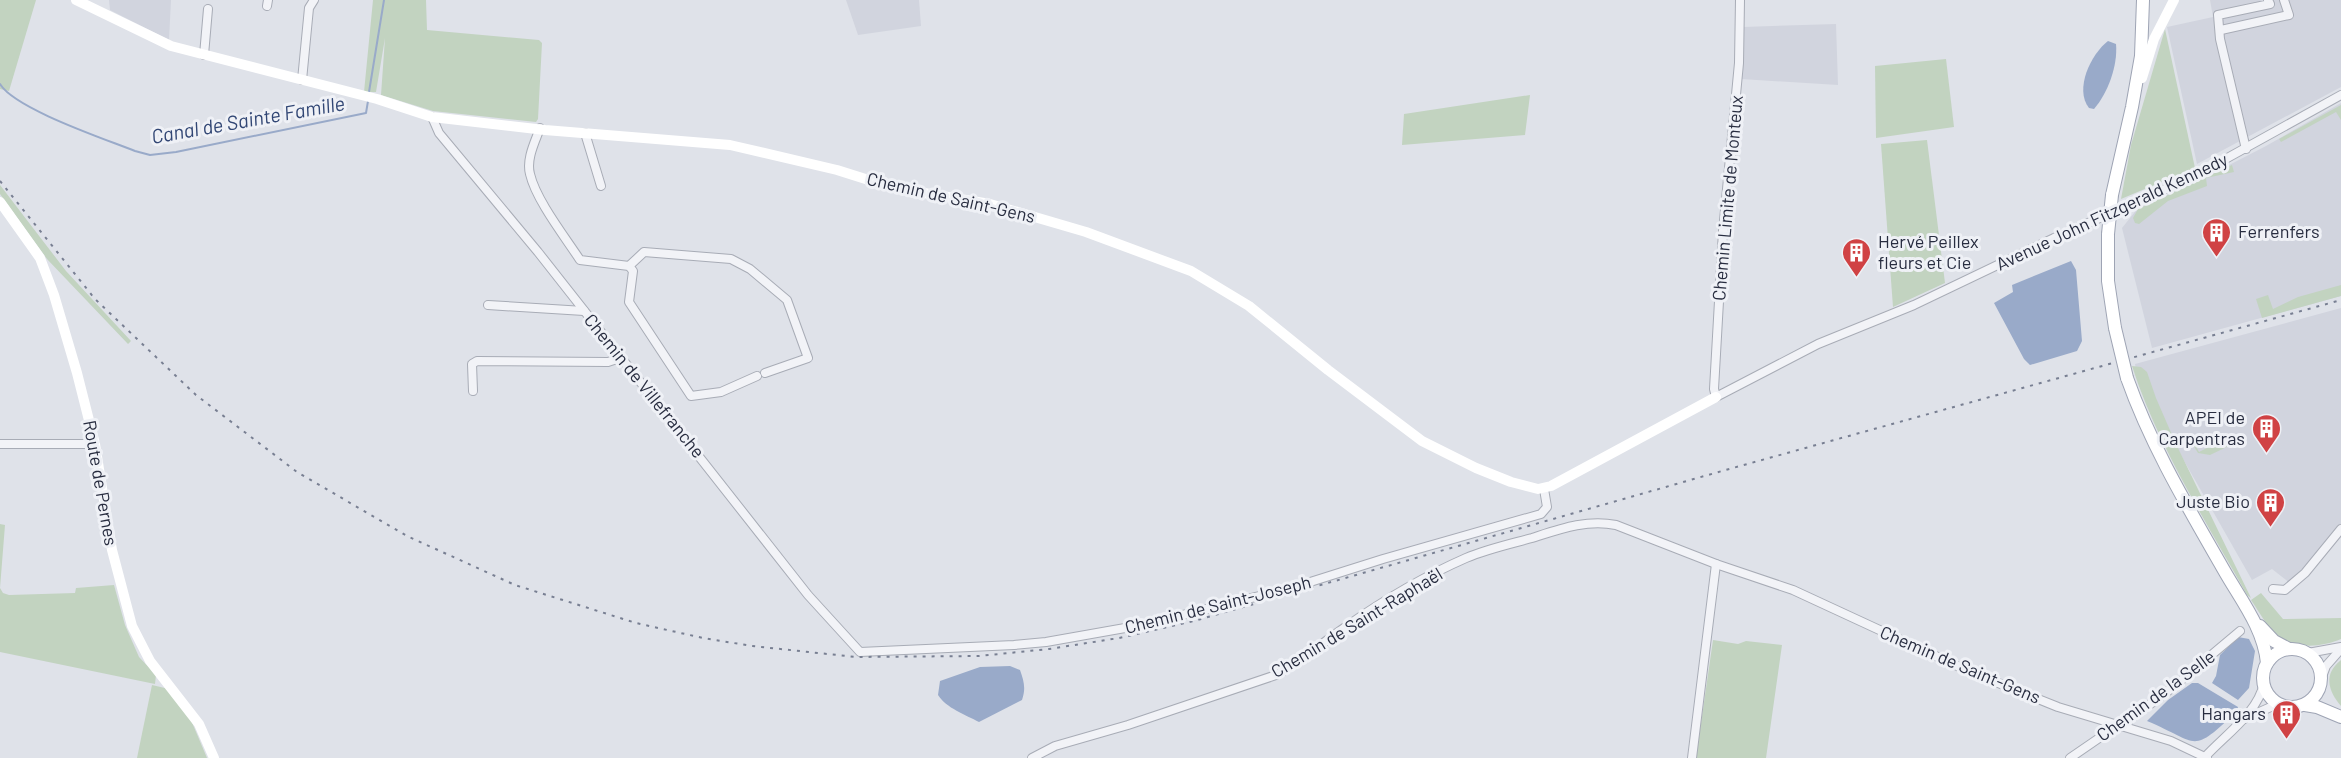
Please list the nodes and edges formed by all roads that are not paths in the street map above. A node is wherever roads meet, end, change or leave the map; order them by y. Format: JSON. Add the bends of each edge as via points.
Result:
{"nodes":[{"id":1,"x":76,"y":0,"type":"edge"},
{"id":2,"x":314,"y":0,"type":"edge"},
{"id":3,"x":1740,"y":0,"type":"edge"},
{"id":4,"x":2143,"y":0,"type":"edge"},
{"id":5,"x":2174,"y":0,"type":"edge"},
{"id":6,"x":2268,"y":0,"type":"edge"},
{"id":7,"x":2284,"y":0,"type":"edge"},
{"id":8,"x":208,"y":9,"type":"dead end"},
{"id":9,"x":2221,"y":30,"type":"junction"},
{"id":10,"x":204,"y":55,"type":"junction"},
{"id":11,"x":302,"y":80,"type":"junction"},
{"id":12,"x":2341,"y":95,"type":"edge"},
{"id":13,"x":2132,"y":107,"type":"junction"},
{"id":14,"x":432,"y":117,"type":"junction"},
{"id":15,"x":540,"y":128,"type":"junction"},
{"id":16,"x":585,"y":133,"type":"junction"},
{"id":17,"x":2246,"y":149,"type":"junction"},
{"id":18,"x":601,"y":186,"type":"dead end"},
{"id":19,"x":0,"y":202,"type":"edge"},
{"id":20,"x":629,"y":266,"type":"junction"},
{"id":21,"x":488,"y":305,"type":"dead end"},
{"id":22,"x":584,"y":311,"type":"junction"},
{"id":23,"x":620,"y":358,"type":"junction"},
{"id":24,"x":473,"y":391,"type":"dead end"},
{"id":25,"x":1716,"y":397,"type":"junction"},
{"id":26,"x":0,"y":444,"type":"edge"},
{"id":27,"x":95,"y":444,"type":"junction"},
{"id":28,"x":1544,"y":489,"type":"junction"},
{"id":29,"x":2341,"y":529,"type":"edge"},
{"id":30,"x":1716,"y":564,"type":"junction"},
{"id":31,"x":2273,"y":589,"type":"dead end"},
{"id":32,"x":2253,"y":619,"type":"junction"},
{"id":33,"x":2240,"y":632,"type":"dead end"},
{"id":34,"x":2341,"y":648,"type":"edge"},
{"id":35,"x":2289,"y":649,"type":"junction"},
{"id":36,"x":860,"y":652,"type":"joint"},
{"id":37,"x":2308,"y":653,"type":"junction"},
{"id":38,"x":2268,"y":663,"type":"junction"},
{"id":39,"x":2321,"y":682,"type":"junction"},
{"id":40,"x":2264,"y":683,"type":"junction"},
{"id":41,"x":2305,"y":705,"type":"junction"},
{"id":42,"x":2284,"y":706,"type":"junction"},
{"id":43,"x":2243,"y":719,"type":"junction"},
{"id":44,"x":2122,"y":725,"type":"junction"},
{"id":45,"x":2206,"y":757,"type":"edge"},
{"id":46,"x":214,"y":758,"type":"edge"},
{"id":47,"x":1032,"y":758,"type":"edge"},
{"id":48,"x":1692,"y":758,"type":"edge"},
{"id":49,"x":2070,"y":758,"type":"edge"}],
"edges":[{"from":1,"to":10,"type":"street","name":"Chemin de Saint-Gens","via":[[171,45]]},
{"from":2,"to":11,"type":"street","via":[[309,8]]},
{"from":3,"to":25,"type":"street","name":"Chemin Limite de Monteux"},
{"from":4,"to":13,"type":"main road","via":[[2141,56]]},
{"from":5,"to":13,"type":"street","via":[[2154,39]]},
{"from":6,"to":9,"type":"street","via":[[2270,4],[2218,15]]},
{"from":7,"to":9,"type":"street","via":[[2289,15]]},
{"from":8,"to":10,"type":"street"},
{"from":9,"to":17,"type":"street"},
{"from":10,"to":11,"type":"street","name":"Chemin de Saint-Gens"},
{"from":11,"to":14,"type":"street","name":"Chemin de Saint-Gens"},
{"from":12,"to":17,"type":"street","name":"Avenue John Fitzgerald Kennedy"},
{"from":13,"to":32,"type":"main road","bridge":true,"via":[[2112,195],[2108,234],[2108,281],[2115,328],[2127,378],[2154,442]]},
{"from":14,"to":15,"type":"street","name":"Chemin de Saint-Gens"},
{"from":14,"to":22,"type":"street","name":"Chemin de Villefranche","via":[[438,133]]},
{"from":15,"to":16,"type":"street","name":"Chemin de Saint-Gens"},
{"from":15,"to":20,"type":"street","via":[[530,156],[529,173],[580,260]]},
{"from":16,"to":18,"type":"street"},
{"from":16,"to":28,"type":"street","name":"Chemin de Saint-Gens","via":[[730,146],[837,170],[894,188],[990,204],[1130,247],[1191,272],[1249,306],[1422,441],[1511,482]]},
{"from":17,"to":25,"type":"street","name":"Avenue John Fitzgerald Kennedy","via":[[1914,305],[1818,344]]},
{"from":19,"to":27,"type":"street","name":"Route de Pernes","via":[[40,258],[71,351]]},
{"from":20,"to":20,"type":"street","via":[[633,271],[629,302],[691,396],[721,392],[808,358],[787,300],[750,268],[732,259],[644,252]]},
{"from":21,"to":22,"type":"street"},
{"from":22,"to":23,"type":"street","name":"Chemin de Villefranche"},
{"from":23,"to":24,"type":"street","via":[[608,362],[477,361],[472,364]]},
{"from":23,"to":36,"type":"street","name":"Chemin de Villefranche","via":[[808,595]]},
{"from":25,"to":28,"type":"street"},
{"from":26,"to":27,"type":"street"},
{"from":27,"to":46,"type":"street","name":"Route de Pernes","via":[[112,550],[132,626],[150,660],[199,724]]},
{"from":28,"to":36,"type":"street","name":"Chemin de Saint-Joseph","via":[[1547,507],[1541,514],[1288,590],[1154,622],[1046,642]]},
{"from":29,"to":31,"type":"street","via":[[2305,573],[2285,590]]},
{"from":30,"to":44,"type":"street","name":"Chemin de Saint-Gens","via":[[1793,590],[2008,688]]},
{"from":30,"to":47,"type":"street","name":"Chemin de Saint-Raphaël","via":[[1608,524],[1586,523],[1553,531],[1468,557],[1414,584],[1276,675],[1055,746]]},
{"from":30,"to":48,"type":"street"},
{"from":32,"to":35,"type":"main road","via":[[2274,641]]},
{"from":32,"to":38,"type":"main road"},
{"from":33,"to":44,"type":"street","name":"Chemin de la Selle"},
{"from":34,"to":37,"type":"street"},
{"from":34,"to":39,"type":"street","via":[[2326,666]]},
{"from":35,"to":37,"type":"main road"},
{"from":35,"to":38,"type":"main road","via":[[2280,651]]},
{"from":37,"to":39,"type":"main road","via":[[2315,659]]},
{"from":38,"to":40,"type":"main road"},
{"from":39,"to":41,"type":"main road","via":[[2315,697]]},
{"from":39,"to":41,"type":"main road","via":[[2341,717]]},
{"from":40,"to":42,"type":"main road","via":[[2270,697]]},
{"from":40,"to":43,"type":"street","via":[[2257,701]]},
{"from":41,"to":42,"type":"main road"},
{"from":42,"to":43,"type":"street","via":[[2273,706]]},
{"from":43,"to":45,"type":"street"},
{"from":44,"to":45,"type":"street","name":"Chemin de Saint-Gens"},
{"from":44,"to":49,"type":"street","name":"Chemin de la Selle"}]}
